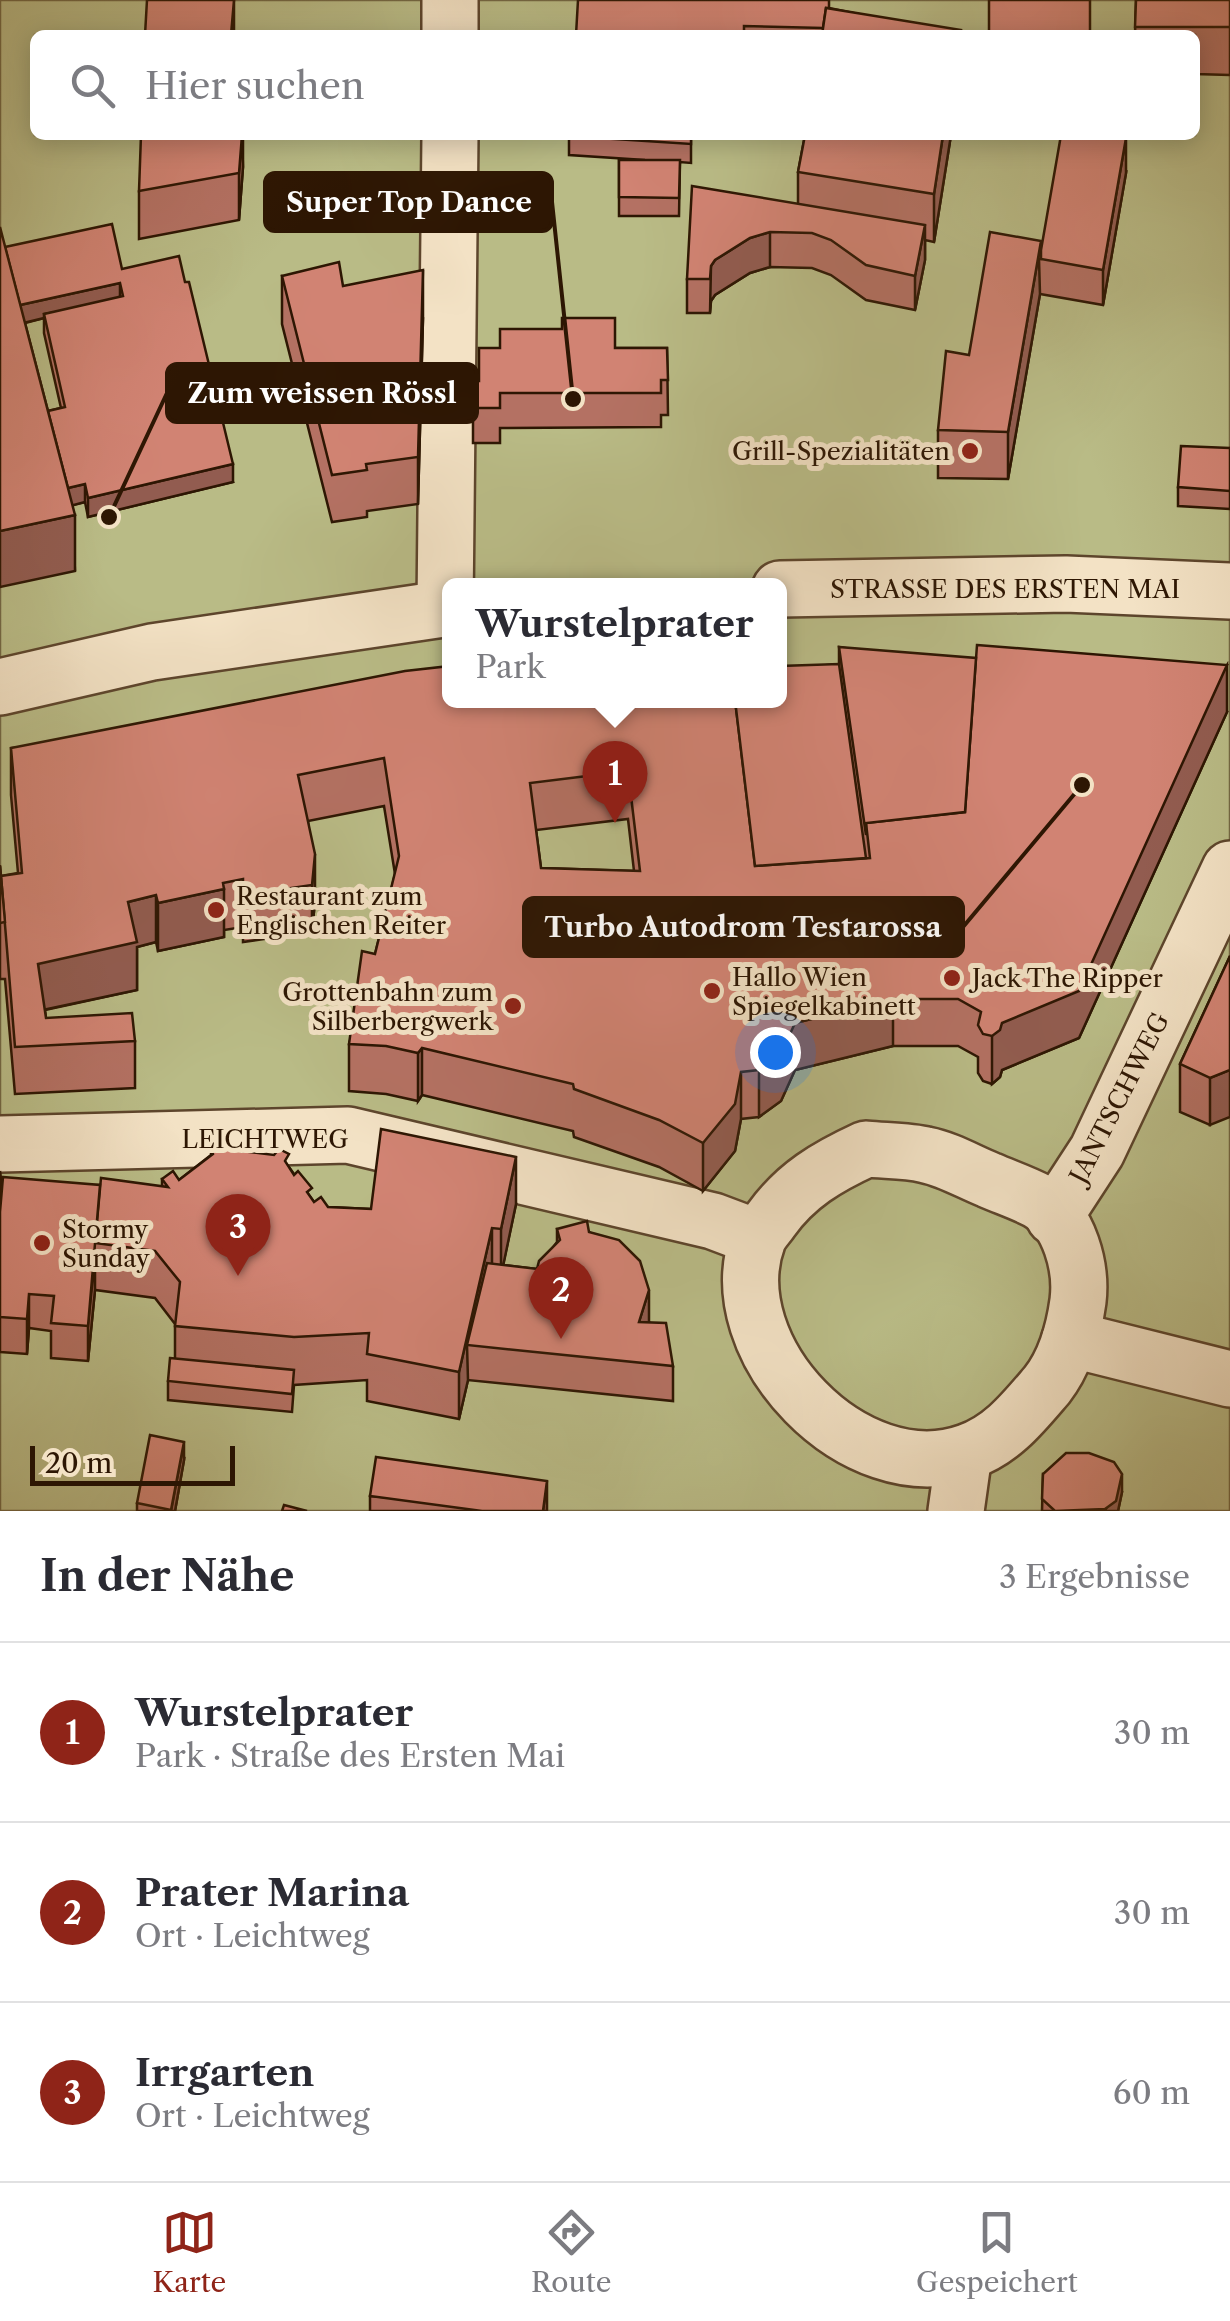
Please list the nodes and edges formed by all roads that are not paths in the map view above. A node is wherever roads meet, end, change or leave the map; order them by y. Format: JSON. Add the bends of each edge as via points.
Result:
{"nodes":[{"id":1,"x":450,"y":0,"type":"edge"},
{"id":2,"x":450,"y":30,"type":"edge"},
{"id":3,"x":450,"y":140,"type":"edge"},
{"id":4,"x":448,"y":578,"type":"edge"},
{"id":5,"x":787,"y":589,"type":"edge"},
{"id":6,"x":1230,"y":591,"type":"edge"},
{"id":7,"x":442,"y":609,"type":"edge"},
{"id":8,"x":0,"y":687,"type":"edge"},
{"id":9,"x":1230,"y":870,"type":"edge"},
{"id":10,"x":0,"y":1144,"type":"edge"},
{"id":11,"x":1054,"y":1216,"type":"junction"},
{"id":12,"x":758,"y":1238,"type":"junction"},
{"id":13,"x":1070,"y":1339,"type":"junction"},
{"id":14,"x":1230,"y":1379,"type":"edge"},
{"id":15,"x":964,"y":1454,"type":"junction"},
{"id":16,"x":956,"y":1511,"type":"edge"}],
"edges":[{"from":1,"to":2,"type":"street"},
{"from":3,"to":4,"type":"street"},
{"from":5,"to":6,"type":"street","name":"STRASSE DES ERSTEN MAI","via":[[1066,584]]},
{"from":7,"to":8,"type":"street","via":[[152,652]]},
{"from":9,"to":11,"type":"street","name":"JANTSCHWEG","via":[[1096,1150]]},
{"from":10,"to":12,"type":"street","name":"LEICHTWEG","via":[[348,1135],[712,1221]]},
{"from":11,"to":12,"type":"street","via":[[1041,1202],[928,1155],[866,1148],[825,1168],[787,1198]]},
{"from":11,"to":13,"type":"street","via":[[1070,1239],[1080,1286]]},
{"from":12,"to":15,"type":"street","via":[[752,1282],[758,1327],[806,1404],[830,1426],[878,1450],[920,1458]]},
{"from":13,"to":14,"type":"street"},
{"from":13,"to":15,"type":"street","via":[[1052,1378],[1017,1421]]},
{"from":15,"to":16,"type":"street"}]}
